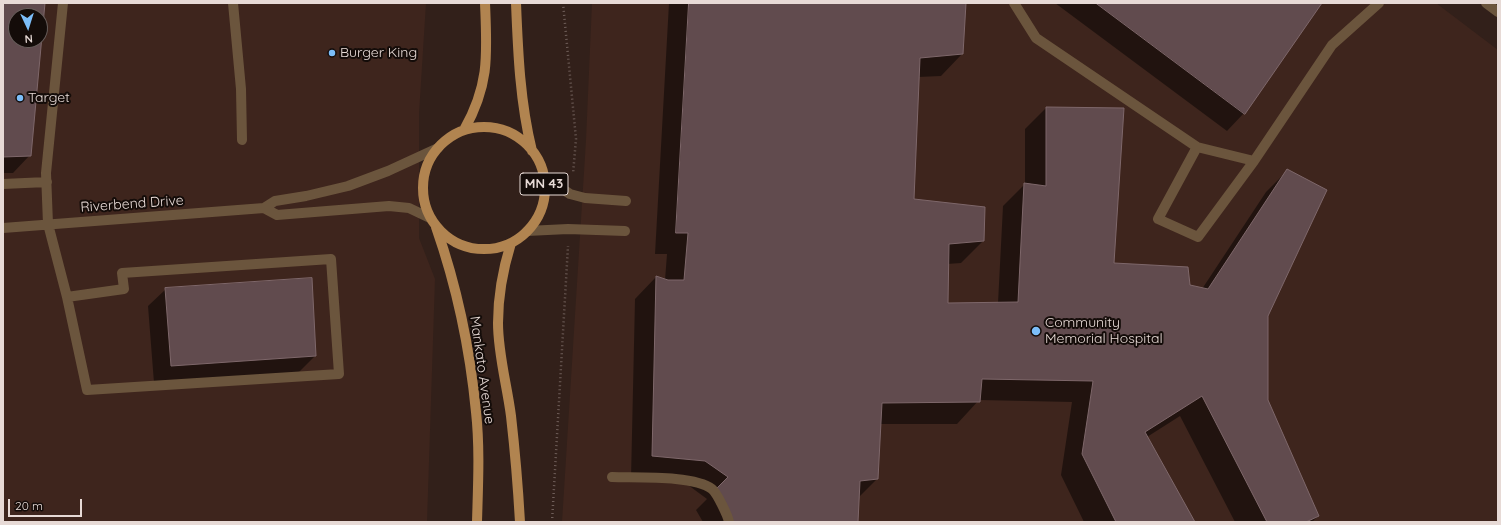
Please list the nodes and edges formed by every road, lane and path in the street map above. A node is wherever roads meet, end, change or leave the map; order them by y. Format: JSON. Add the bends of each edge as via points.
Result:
{"nodes":[{"id":1,"x":63,"y":3,"type":"edge"},
{"id":2,"x":233,"y":3,"type":"edge"},
{"id":3,"x":486,"y":3,"type":"edge"},
{"id":4,"x":516,"y":3,"type":"edge"},
{"id":5,"x":564,"y":3,"type":"edge"},
{"id":6,"x":1014,"y":3,"type":"edge"},
{"id":7,"x":1379,"y":3,"type":"edge"},
{"id":8,"x":1486,"y":3,"type":"edge"},
{"id":9,"x":1498,"y":12,"type":"edge"},
{"id":10,"x":464,"y":130,"type":"junction"},
{"id":11,"x":242,"y":140,"type":"dead end"},
{"id":12,"x":1198,"y":147,"type":"junction"},
{"id":13,"x":438,"y":148,"type":"junction"},
{"id":14,"x":532,"y":151,"type":"junction"},
{"id":15,"x":1254,"y":161,"type":"junction"},
{"id":16,"x":543,"y":176,"type":"junction"},
{"id":17,"x":572,"y":180,"type":"dead end"},
{"id":18,"x":47,"y":182,"type":"junction"},
{"id":19,"x":3,"y":184,"type":"edge"},
{"id":20,"x":626,"y":201,"type":"dead end"},
{"id":21,"x":264,"y":208,"type":"junction"},
{"id":22,"x":433,"y":222,"type":"junction"},
{"id":23,"x":48,"y":224,"type":"junction"},
{"id":24,"x":3,"y":228,"type":"edge"},
{"id":25,"x":527,"y":231,"type":"junction"},
{"id":26,"x":625,"y":231,"type":"dead end"},
{"id":27,"x":511,"y":243,"type":"junction"},
{"id":28,"x":568,"y":247,"type":"dead end"},
{"id":29,"x":67,"y":297,"type":"junction"},
{"id":30,"x":612,"y":477,"type":"dead end"},
{"id":31,"x":477,"y":522,"type":"edge"},
{"id":32,"x":520,"y":522,"type":"edge"},
{"id":33,"x":552,"y":522,"type":"edge"},
{"id":34,"x":729,"y":522,"type":"edge"}],
"edges":[{"from":1,"to":18,"type":"street","via":[[47,151]]},
{"from":2,"to":11,"type":"street","via":[[241,89]]},
{"from":3,"to":10,"type":"main road","name":"Mankato Avenue","number":"MN 43","via":[[485,73],[481,94]]},
{"from":4,"to":14,"type":"main road","name":"Mankato Avenue","number":"MN 43","via":[[519,70]]},
{"from":5,"to":17,"type":"path","via":[[576,139]]},
{"from":6,"to":12,"type":"street","via":[[1036,38]]},
{"from":7,"to":15,"type":"street","via":[[1332,45]]},
{"from":8,"to":9,"type":"street"},
{"from":10,"to":13,"type":"main road","name":"Mankato Avenue","number":"MN 43"},
{"from":10,"to":14,"type":"main road","name":"Mankato Avenue","number":"MN 43","via":[[480,127],[499,129],[517,137]]},
{"from":12,"to":15,"type":"street"},
{"from":12,"to":15,"type":"street","via":[[1158,219],[1198,237]]},
{"from":13,"to":21,"type":"street","name":"Riverbend Drive","via":[[348,186],[275,201]]},
{"from":13,"to":22,"type":"main road","name":"Mankato Avenue","number":"MN 43","via":[[426,168],[423,180],[426,208]]},
{"from":14,"to":16,"type":"main road","name":"Mankato Avenue","number":"MN 43"},
{"from":16,"to":20,"type":"street","via":[[570,194],[585,198]]},
{"from":16,"to":25,"type":"main road","name":"Mankato Avenue","number":"MN 43","via":[[545,188],[542,203],[537,218]]},
{"from":18,"to":19,"type":"street"},
{"from":18,"to":23,"type":"street"},
{"from":21,"to":22,"type":"street","name":"Riverbend Drive","via":[[277,215],[389,206],[409,208]]},
{"from":21,"to":23,"type":"street","name":"Riverbend Drive"},
{"from":22,"to":27,"type":"main road","name":"Mankato Avenue","number":"MN 43","via":[[450,239],[468,247],[492,248]]},
{"from":22,"to":31,"type":"main road","name":"Mankato Avenue","number":"MN 43","via":[[455,286],[468,349],[476,413]]},
{"from":23,"to":24,"type":"street","name":"Riverbend Drive"},
{"from":23,"to":29,"type":"street"},
{"from":25,"to":26,"type":"street"},
{"from":25,"to":27,"type":"main road","name":"Mankato Avenue","number":"MN 43"},
{"from":27,"to":32,"type":"main road","name":"Mankato Avenue","via":[[501,282],[498,325],[511,416]]},
{"from":28,"to":33,"type":"path"},
{"from":29,"to":29,"type":"street","via":[[87,390],[338,374],[331,259],[122,273],[124,289]]},
{"from":30,"to":34,"type":"street","via":[[669,478],[695,482],[713,490]]}]}
